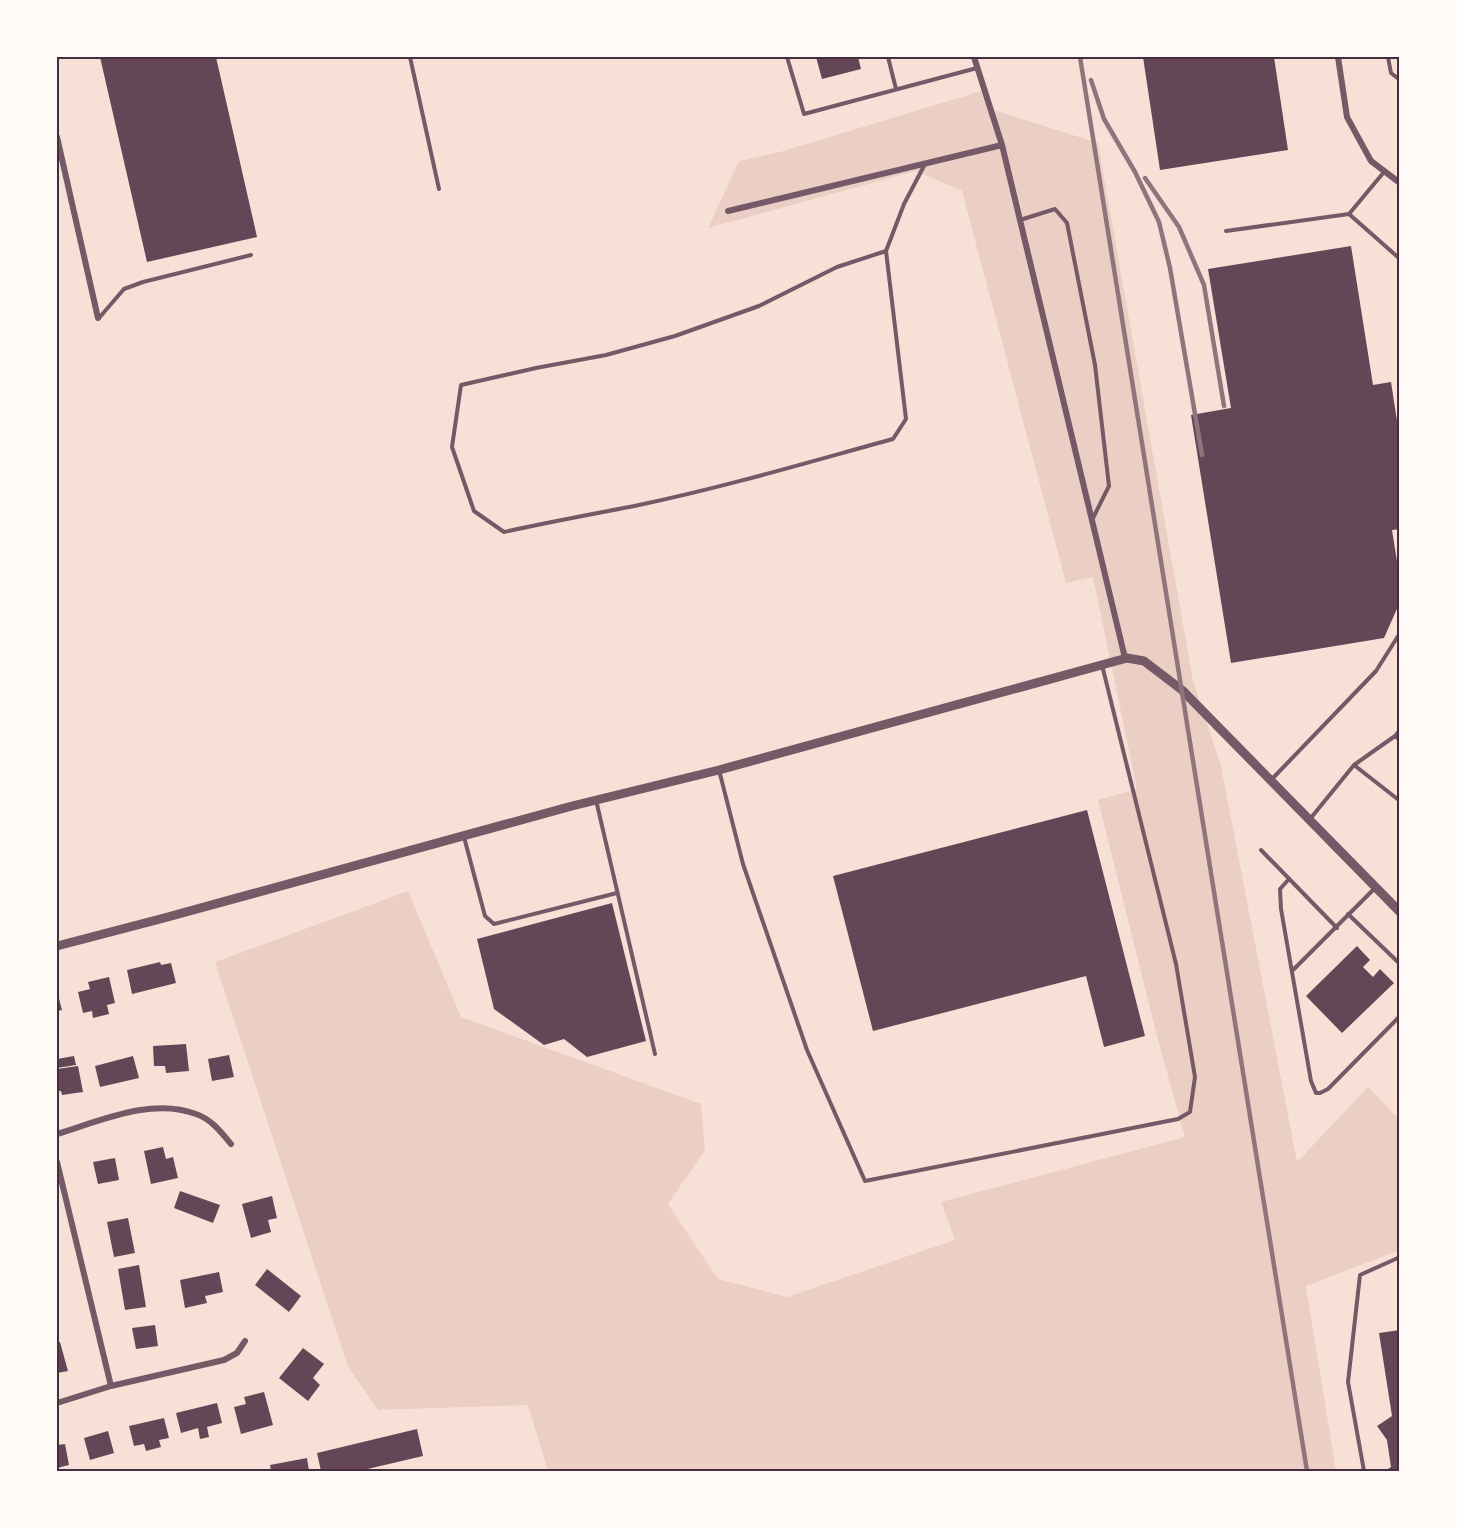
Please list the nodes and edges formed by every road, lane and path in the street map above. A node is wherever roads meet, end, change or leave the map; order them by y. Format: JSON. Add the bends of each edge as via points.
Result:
{"nodes":[{"id":1,"x":410,"y":57,"type":"edge"},
{"id":2,"x":787,"y":57,"type":"edge"},
{"id":3,"x":888,"y":57,"type":"edge"},
{"id":4,"x":974,"y":57,"type":"edge"},
{"id":5,"x":1338,"y":57,"type":"edge"},
{"id":6,"x":1388,"y":57,"type":"edge"},
{"id":7,"x":977,"y":68,"type":"junction"},
{"id":8,"x":1400,"y":80,"type":"edge"},
{"id":9,"x":896,"y":89,"type":"junction"},
{"id":10,"x":57,"y":137,"type":"edge"},
{"id":11,"x":58,"y":145,"type":"edge"},
{"id":12,"x":1002,"y":145,"type":"junction"},
{"id":13,"x":925,"y":163,"type":"junction"},
{"id":14,"x":1384,"y":171,"type":"junction"},
{"id":15,"x":1400,"y":183,"type":"edge"},
{"id":16,"x":439,"y":189,"type":"dead end"},
{"id":17,"x":728,"y":211,"type":"dead end"},
{"id":18,"x":1349,"y":214,"type":"junction"},
{"id":19,"x":1020,"y":220,"type":"junction"},
{"id":20,"x":1227,"y":231,"type":"dead end"},
{"id":21,"x":886,"y":251,"type":"junction"},
{"id":22,"x":251,"y":255,"type":"dead end"},
{"id":23,"x":1400,"y":259,"type":"edge"},
{"id":24,"x":98,"y":318,"type":"joint"},
{"id":25,"x":1093,"y":519,"type":"junction"},
{"id":26,"x":1400,"y":633,"type":"edge"},
{"id":27,"x":1125,"y":658,"type":"junction"},
{"id":28,"x":1102,"y":665,"type":"junction"},
{"id":29,"x":1400,"y":730,"type":"edge"},
{"id":30,"x":1395,"y":736,"type":"junction"},
{"id":31,"x":1400,"y":740,"type":"edge"},
{"id":32,"x":1354,"y":765,"type":"junction"},
{"id":33,"x":719,"y":770,"type":"junction"},
{"id":34,"x":1272,"y":780,"type":"junction"},
{"id":35,"x":596,"y":800,"type":"junction"},
{"id":36,"x":1400,"y":801,"type":"edge"},
{"id":37,"x":1309,"y":820,"type":"junction"},
{"id":38,"x":463,"y":835,"type":"junction"},
{"id":39,"x":1261,"y":850,"type":"dead end"},
{"id":40,"x":1290,"y":879,"type":"junction"},
{"id":41,"x":1376,"y":888,"type":"junction"},
{"id":42,"x":617,"y":893,"type":"junction"},
{"id":43,"x":1400,"y":912,"type":"edge"},
{"id":44,"x":1348,"y":914,"type":"junction"},
{"id":45,"x":1336,"y":928,"type":"junction"},
{"id":46,"x":57,"y":946,"type":"edge"},
{"id":47,"x":1400,"y":964,"type":"edge"},
{"id":48,"x":1292,"y":971,"type":"junction"},
{"id":49,"x":1400,"y":1016,"type":"edge"},
{"id":50,"x":655,"y":1054,"type":"dead end"},
{"id":51,"x":57,"y":1134,"type":"edge"},
{"id":52,"x":231,"y":1144,"type":"dead end"},
{"id":53,"x":57,"y":1162,"type":"edge"},
{"id":54,"x":1400,"y":1257,"type":"edge"},
{"id":55,"x":245,"y":1341,"type":"dead end"},
{"id":56,"x":111,"y":1386,"type":"junction"},
{"id":57,"x":57,"y":1403,"type":"edge"},
{"id":58,"x":1364,"y":1471,"type":"edge"}],
"edges":[{"from":1,"to":16,"type":"lane"},
{"from":2,"to":9,"type":"lane","via":[[804,114]]},
{"from":3,"to":9,"type":"lane"},
{"from":4,"to":7,"type":"street"},
{"from":5,"to":14,"type":"street","via":[[1347,117],[1371,161]]},
{"from":6,"to":8,"type":"lane","via":[[1392,73]]},
{"from":7,"to":9,"type":"lane"},
{"from":7,"to":12,"type":"street"},
{"from":10,"to":11,"type":"street"},
{"from":11,"to":24,"type":"street"},
{"from":12,"to":13,"type":"street"},
{"from":12,"to":19,"type":"street"},
{"from":13,"to":17,"type":"street"},
{"from":13,"to":21,"type":"lane"},
{"from":14,"to":15,"type":"street"},
{"from":14,"to":18,"type":"lane"},
{"from":18,"to":20,"type":"lane"},
{"from":18,"to":23,"type":"lane"},
{"from":19,"to":25,"type":"street"},
{"from":19,"to":25,"type":"lane","via":[[1055,209],[1067,224],[1095,365],[1109,486]]},
{"from":21,"to":21,"type":"lane","via":[[837,267],[759,306],[675,336],[606,355],[461,385],[452,447],[474,511],[504,532],[651,502],[893,439],[906,419]]},
{"from":22,"to":24,"type":"lane","via":[[124,289]]},
{"from":25,"to":27,"type":"street"},
{"from":26,"to":34,"type":"lane","via":[[1376,670]]},
{"from":27,"to":28,"type":"street"},
{"from":27,"to":34,"type":"street","via":[[1144,661],[1182,690]]},
{"from":28,"to":33,"type":"street"},
{"from":28,"to":33,"type":"lane","via":[[1176,964],[1195,1077],[1190,1112],[1178,1119],[865,1181],[807,1050],[742,864]]},
{"from":29,"to":30,"type":"lane"},
{"from":30,"to":31,"type":"lane"},
{"from":30,"to":32,"type":"lane"},
{"from":32,"to":36,"type":"lane"},
{"from":32,"to":37,"type":"lane"},
{"from":33,"to":35,"type":"street"},
{"from":34,"to":37,"type":"street"},
{"from":35,"to":38,"type":"street"},
{"from":35,"to":42,"type":"lane"},
{"from":37,"to":41,"type":"street"},
{"from":38,"to":42,"type":"lane","via":[[485,916],[494,924]]},
{"from":38,"to":46,"type":"street"},
{"from":39,"to":40,"type":"lane"},
{"from":40,"to":45,"type":"lane"},
{"from":40,"to":48,"type":"lane","via":[[1280,889]]},
{"from":41,"to":43,"type":"street"},
{"from":41,"to":44,"type":"lane"},
{"from":42,"to":50,"type":"lane"},
{"from":44,"to":45,"type":"lane"},
{"from":44,"to":47,"type":"lane"},
{"from":45,"to":48,"type":"lane"},
{"from":48,"to":49,"type":"lane","via":[[1316,1093],[1328,1089]]},
{"from":51,"to":52,"type":"street","via":[[148,1109],[174,1108],[198,1114]]},
{"from":53,"to":56,"type":"street"},
{"from":54,"to":58,"type":"lane","via":[[1360,1275],[1348,1382]]},
{"from":55,"to":56,"type":"street","via":[[237,1353],[224,1360]]},
{"from":56,"to":57,"type":"street"}]}
